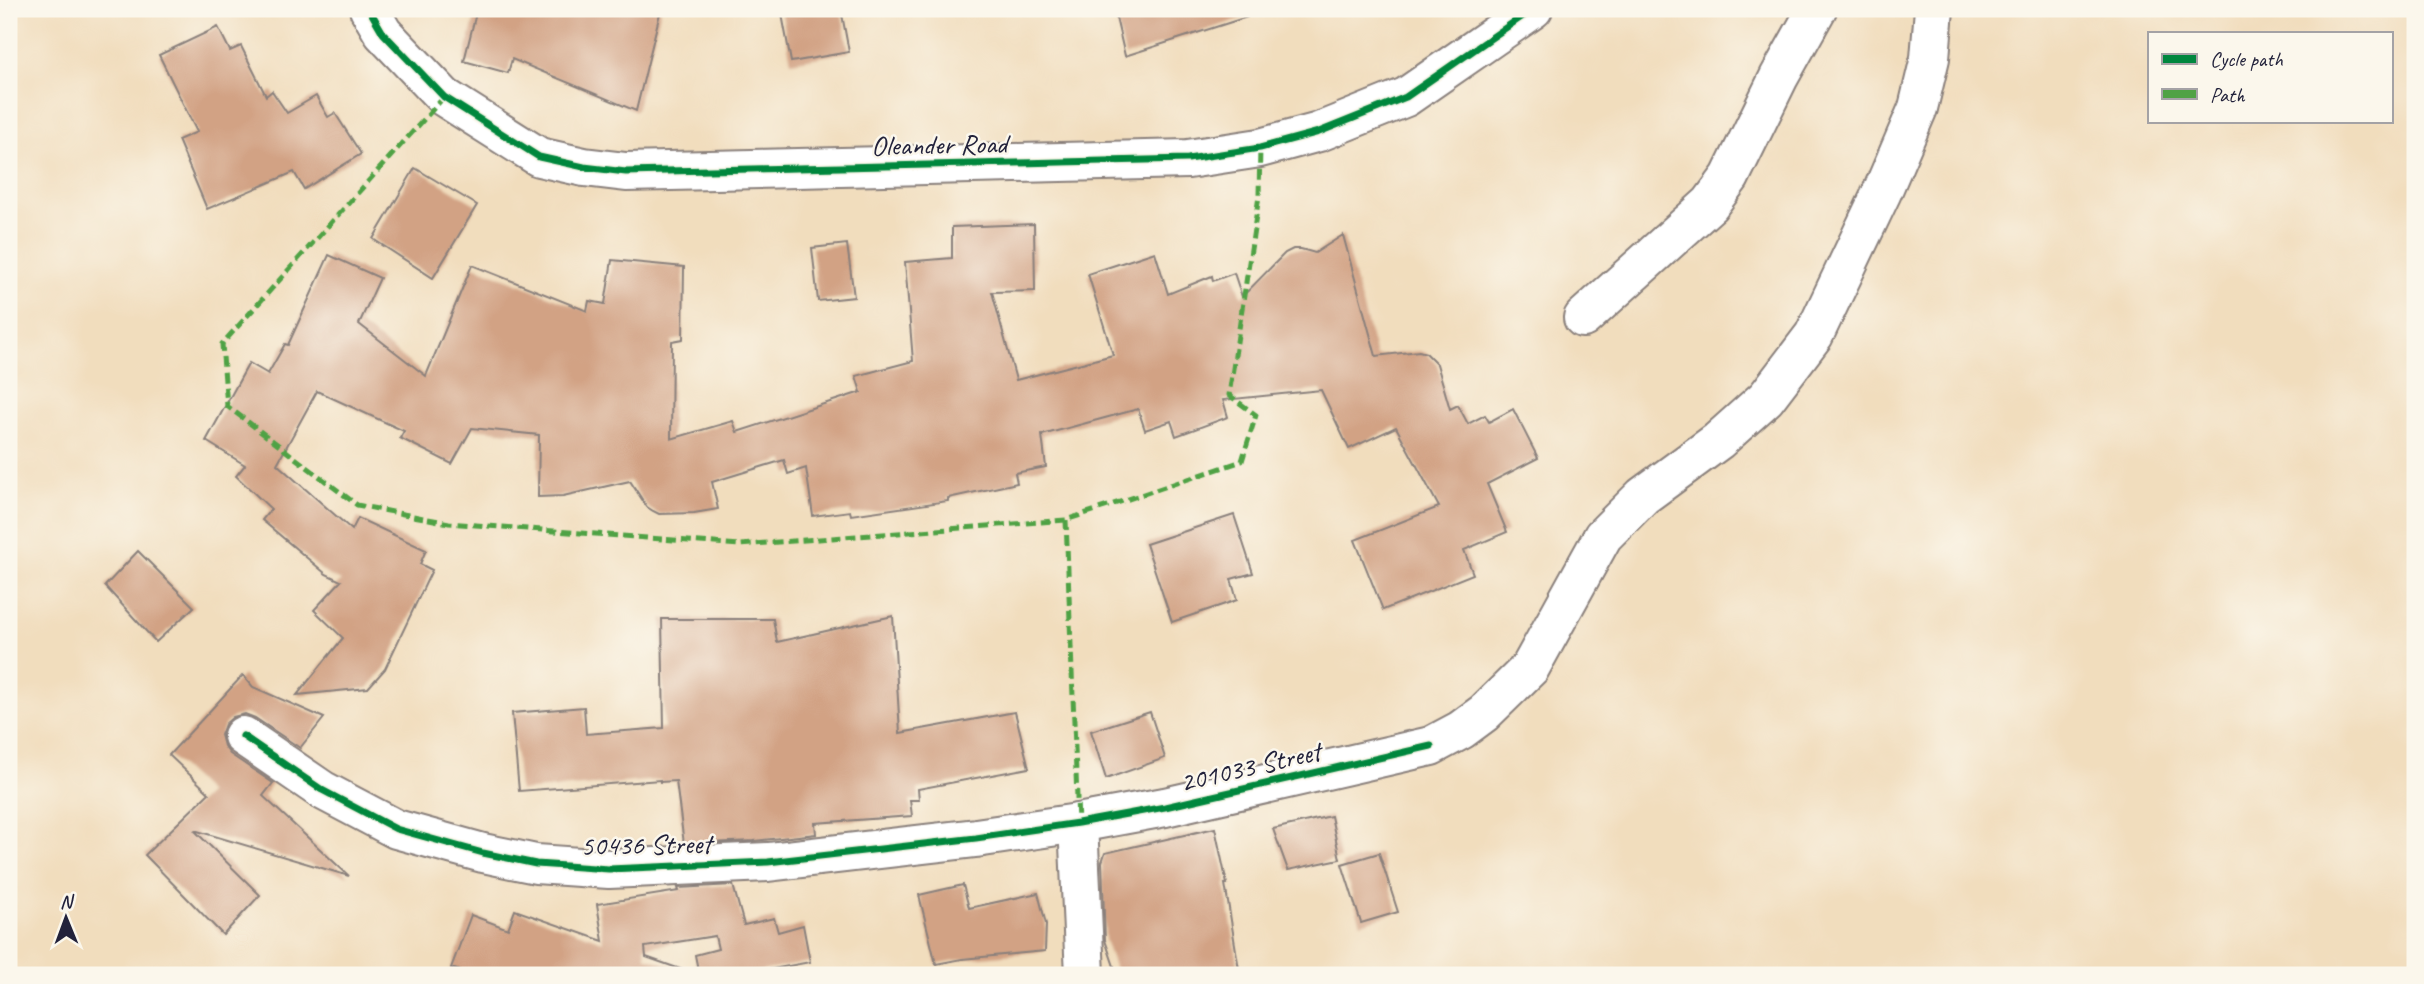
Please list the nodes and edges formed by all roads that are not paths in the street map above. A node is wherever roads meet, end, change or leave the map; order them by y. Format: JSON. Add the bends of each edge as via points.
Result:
{"nodes":[{"id":1,"x":369,"y":9,"type":"edge"},
{"id":2,"x":1533,"y":9,"type":"edge"},
{"id":3,"x":1817,"y":9,"type":"edge"},
{"id":4,"x":1934,"y":9,"type":"edge"},
{"id":5,"x":1583,"y":318,"type":"dead end"},
{"id":6,"x":243,"y":736,"type":"dead end"},
{"id":7,"x":1078,"y":823,"type":"junction"},
{"id":8,"x":1085,"y":975,"type":"edge"}],
"edges":[{"from":1,"to":2,"type":"street","name":"Oleander Road","via":[[383,33],[444,97],[475,117],[539,157],[626,172],[1188,159],[1260,148],[1319,132],[1406,97]]},
{"from":3,"to":5,"type":"street","via":[[1730,177],[1710,204]]},
{"from":4,"to":7,"type":"street","name":"201033 Street","via":[[1930,58],[1918,108],[1814,335],[1766,398],[1718,441],[1643,496],[1603,536],[1530,668],[1484,712],[1431,746]]},
{"from":6,"to":7,"type":"street","name":"50436 Street","via":[[322,790],[396,829],[536,864],[609,869],[768,862]]},
{"from":7,"to":8,"type":"street"}]}
